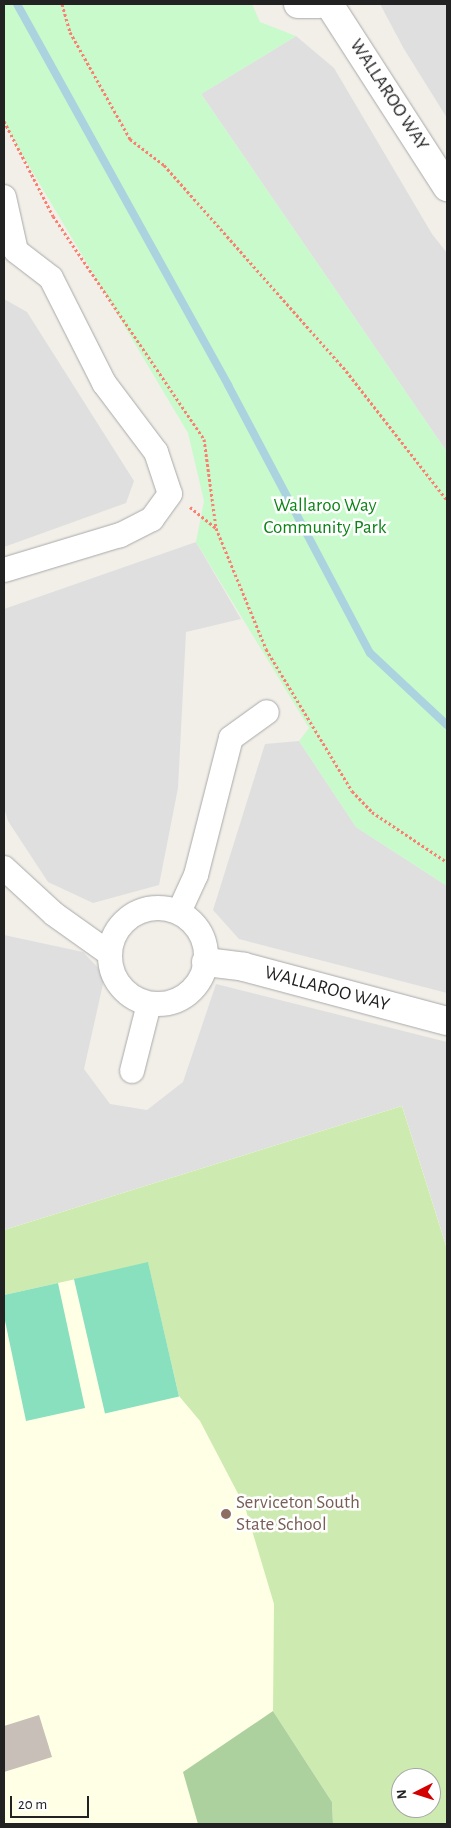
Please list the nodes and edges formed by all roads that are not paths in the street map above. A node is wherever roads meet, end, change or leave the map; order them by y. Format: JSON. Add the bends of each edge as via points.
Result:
{"nodes":[{"id":1,"x":298,"y":4,"type":"edge"},
{"id":2,"x":319,"y":4,"type":"edge"},
{"id":3,"x":328,"y":4,"type":"edge"},
{"id":4,"x":447,"y":187,"type":"edge"},
{"id":5,"x":4,"y":197,"type":"edge"},
{"id":6,"x":10,"y":254,"type":"edge"},
{"id":7,"x":4,"y":570,"type":"edge"},
{"id":8,"x":267,"y":712,"type":"dead end"},
{"id":9,"x":4,"y":868,"type":"edge"},
{"id":10,"x":179,"y":912,"type":"junction"},
{"id":11,"x":110,"y":954,"type":"junction"},
{"id":12,"x":206,"y":962,"type":"junction"},
{"id":13,"x":148,"y":1004,"type":"junction"},
{"id":14,"x":447,"y":1021,"type":"edge"},
{"id":15,"x":132,"y":1071,"type":"dead end"}],
"edges":[{"from":1,"to":2,"type":"street"},
{"from":3,"to":4,"type":"street","name":"WALLAROO WAY"},
{"from":5,"to":6,"type":"street"},
{"from":6,"to":7,"type":"street","via":[[52,278],[104,383],[156,452],[170,494],[152,519],[120,535]]},
{"from":8,"to":10,"type":"street","via":[[231,738],[196,875]]},
{"from":9,"to":11,"type":"street","via":[[54,914]]},
{"from":10,"to":11,"type":"street","via":[[150,908],[134,914],[117,930]]},
{"from":10,"to":12,"type":"street","via":[[201,933]]},
{"from":11,"to":13,"type":"street","via":[[118,983],[133,998]]},
{"from":12,"to":13,"type":"street","via":[[198,984],[184,997],[168,1004]]},
{"from":12,"to":14,"type":"street","name":"WALLAROO WAY","via":[[244,967]]},
{"from":13,"to":15,"type":"street"}]}
